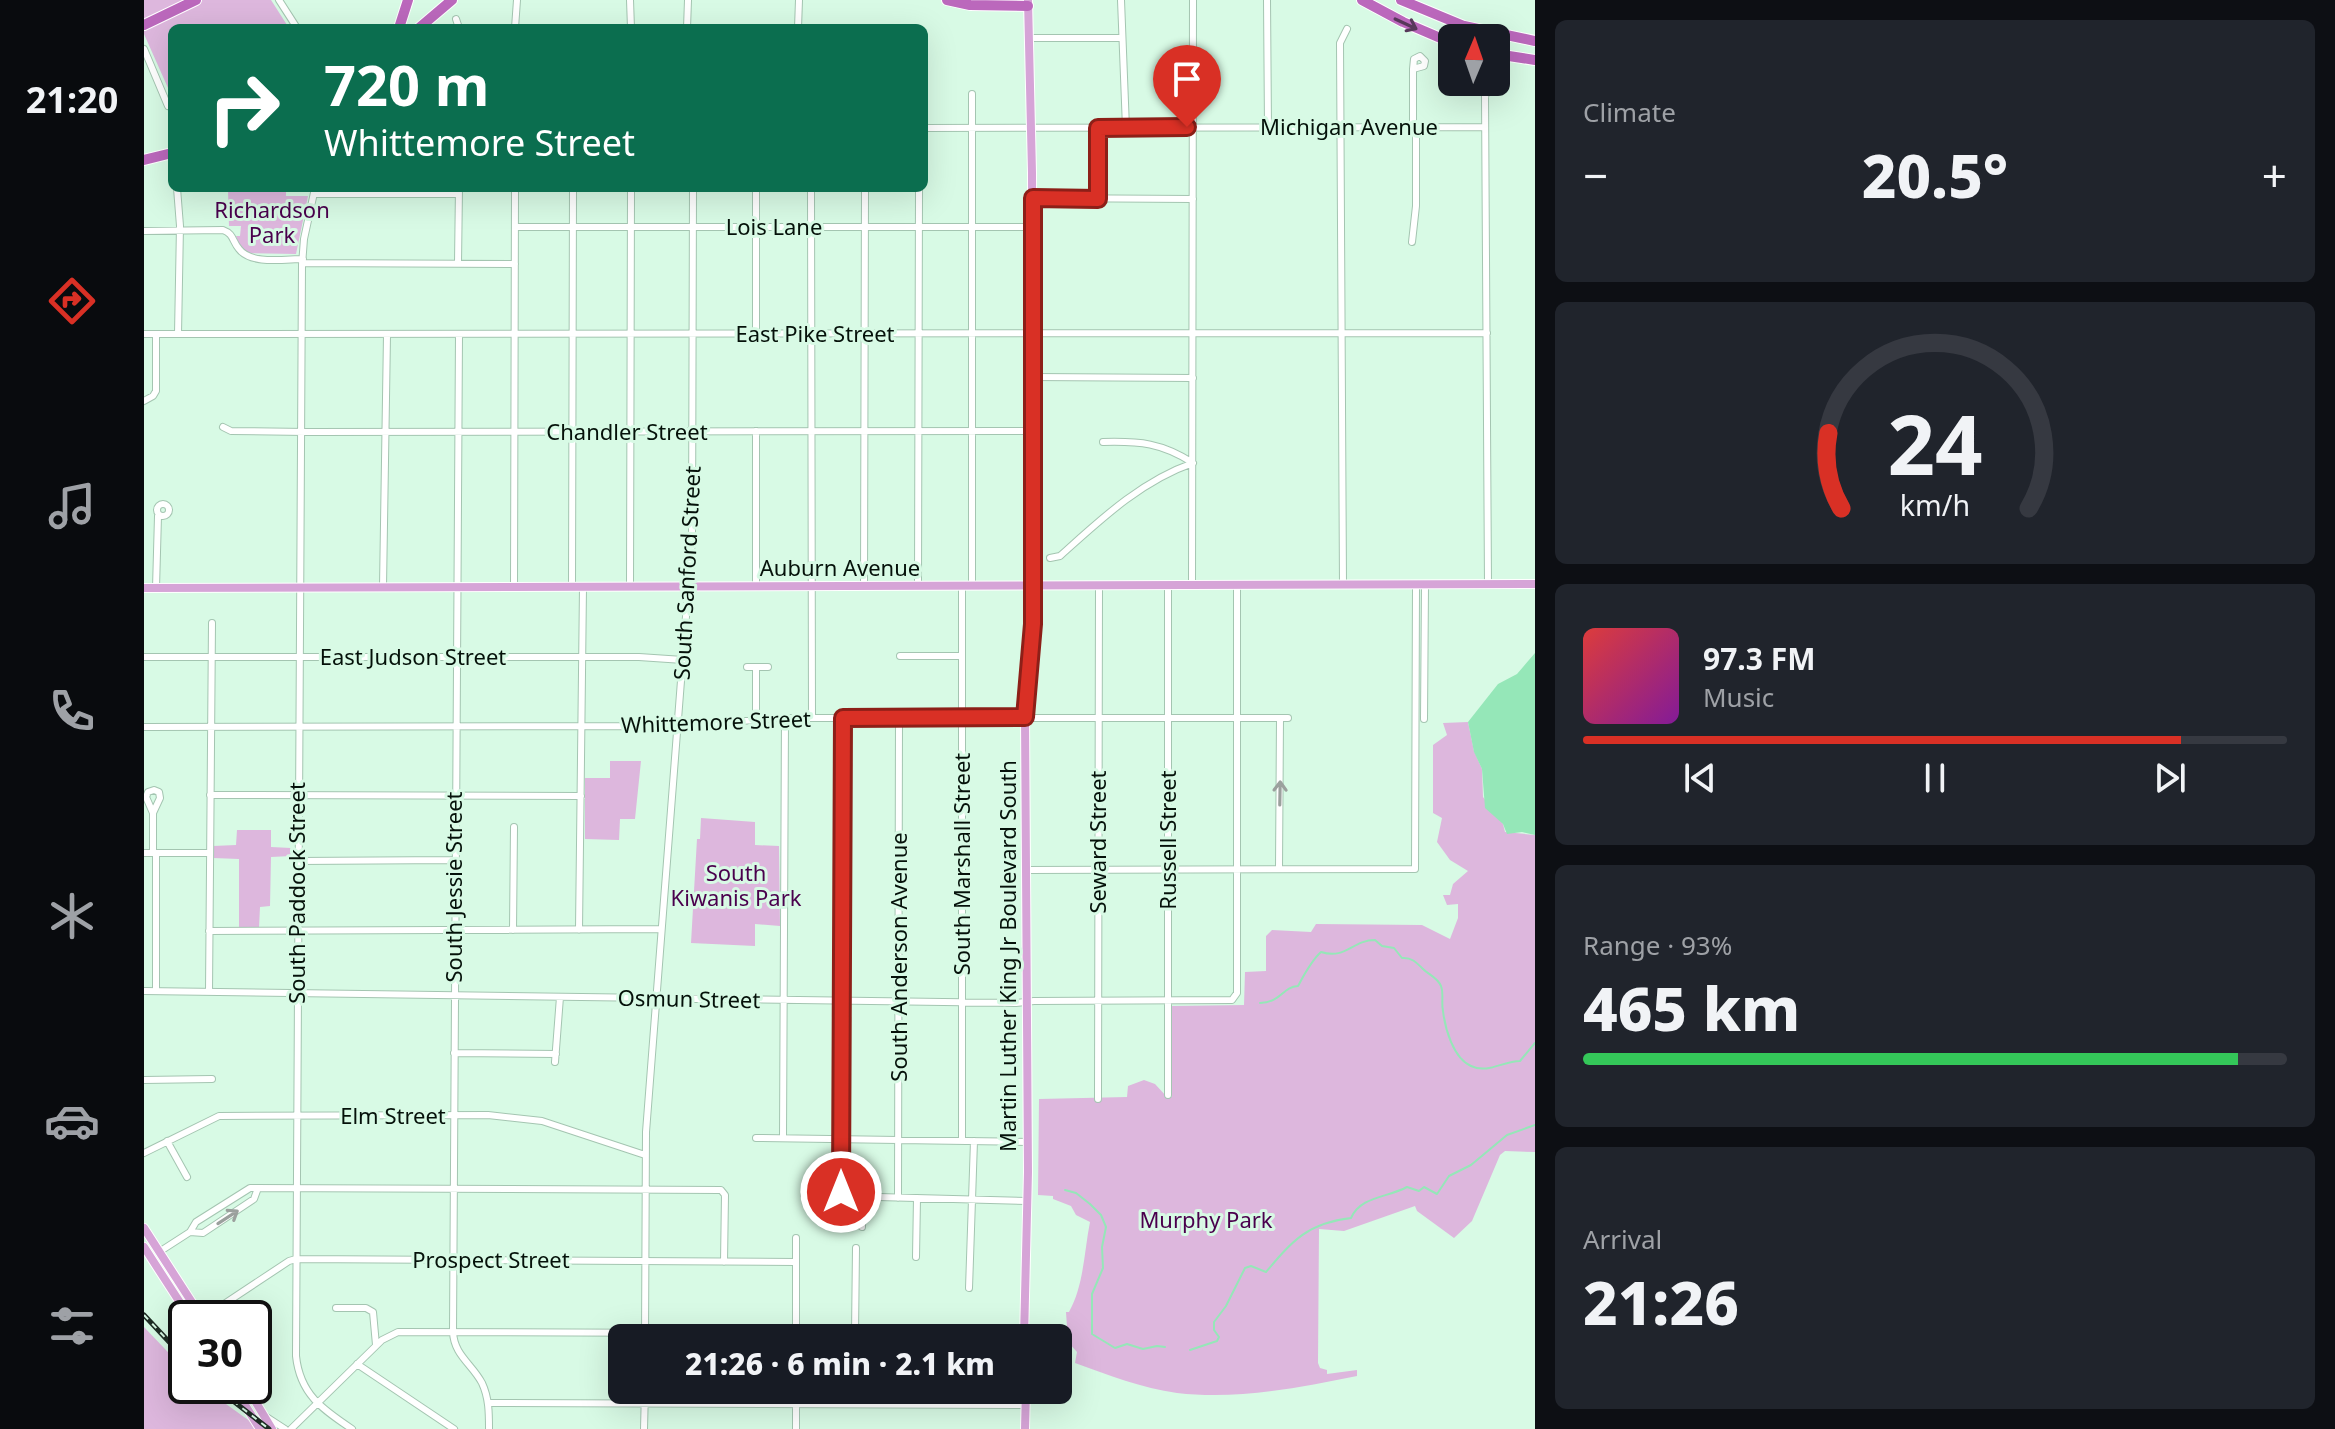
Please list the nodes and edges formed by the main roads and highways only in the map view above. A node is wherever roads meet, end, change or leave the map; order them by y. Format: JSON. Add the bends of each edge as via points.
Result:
{"nodes":[{"id":1,"x":196,"y":0,"type":"edge"},
{"id":2,"x":408,"y":0,"type":"edge"},
{"id":3,"x":452,"y":0,"type":"edge"},
{"id":4,"x":947,"y":0,"type":"edge"},
{"id":5,"x":1362,"y":0,"type":"edge"},
{"id":6,"x":1401,"y":0,"type":"edge"},
{"id":7,"x":1026,"y":2,"type":"edge"},
{"id":8,"x":400,"y":24,"type":"edge"},
{"id":9,"x":424,"y":24,"type":"edge"},
{"id":10,"x":144,"y":25,"type":"edge"},
{"id":11,"x":1438,"y":37,"type":"edge"},
{"id":12,"x":1535,"y":41,"type":"edge"},
{"id":13,"x":1510,"y":57,"type":"edge"},
{"id":14,"x":1535,"y":60,"type":"edge"},
{"id":15,"x":168,"y":154,"type":"edge"},
{"id":16,"x":144,"y":160,"type":"edge"},
{"id":17,"x":1535,"y":584,"type":"edge"},
{"id":18,"x":1033,"y":587,"type":"junction"},
{"id":19,"x":144,"y":588,"type":"edge"},
{"id":20,"x":144,"y":1228,"type":"edge"},
{"id":21,"x":144,"y":1235,"type":"edge"},
{"id":22,"x":144,"y":1247,"type":"edge"},
{"id":23,"x":159,"y":1252,"type":"junction"},
{"id":24,"x":179,"y":1300,"type":"edge"},
{"id":25,"x":190,"y":1300,"type":"edge"},
{"id":26,"x":1024,"y":1324,"type":"edge"},
{"id":27,"x":244,"y":1404,"type":"edge"},
{"id":28,"x":257,"y":1404,"type":"edge"},
{"id":29,"x":1025,"y":1404,"type":"edge"},
{"id":30,"x":260,"y":1429,"type":"edge"},
{"id":31,"x":272,"y":1429,"type":"edge"},
{"id":32,"x":1025,"y":1429,"type":"edge"}],
"edges":[{"from":1,"to":10,"type":"highway"},
{"from":2,"to":8,"type":"highway"},
{"from":3,"to":9,"type":"highway"},
{"from":4,"to":7,"type":"highway","via":[[970,5]]},
{"from":5,"to":11,"type":"highway","one_way":true},
{"from":6,"to":12,"type":"highway","via":[[1452,23]]},
{"from":7,"to":18,"type":"main road","name":"Martin Luther King Jr Boulevard South","via":[[1033,198]]},
{"from":13,"to":14,"type":"highway"},
{"from":15,"to":16,"type":"highway"},
{"from":17,"to":18,"type":"main road","name":"Auburn Avenue"},
{"from":18,"to":19,"type":"main road","name":"Auburn Avenue"},
{"from":18,"to":26,"type":"main road","name":"Martin Luther King Jr Boulevard South","via":[[1025,717]]},
{"from":20,"to":23,"type":"main road"},
{"from":21,"to":23,"type":"main road"},
{"from":22,"to":24,"type":"main road"},
{"from":23,"to":25,"type":"main road"},
{"from":27,"to":30,"type":"main road"},
{"from":28,"to":31,"type":"main road"},
{"from":29,"to":32,"type":"main road"}]}
